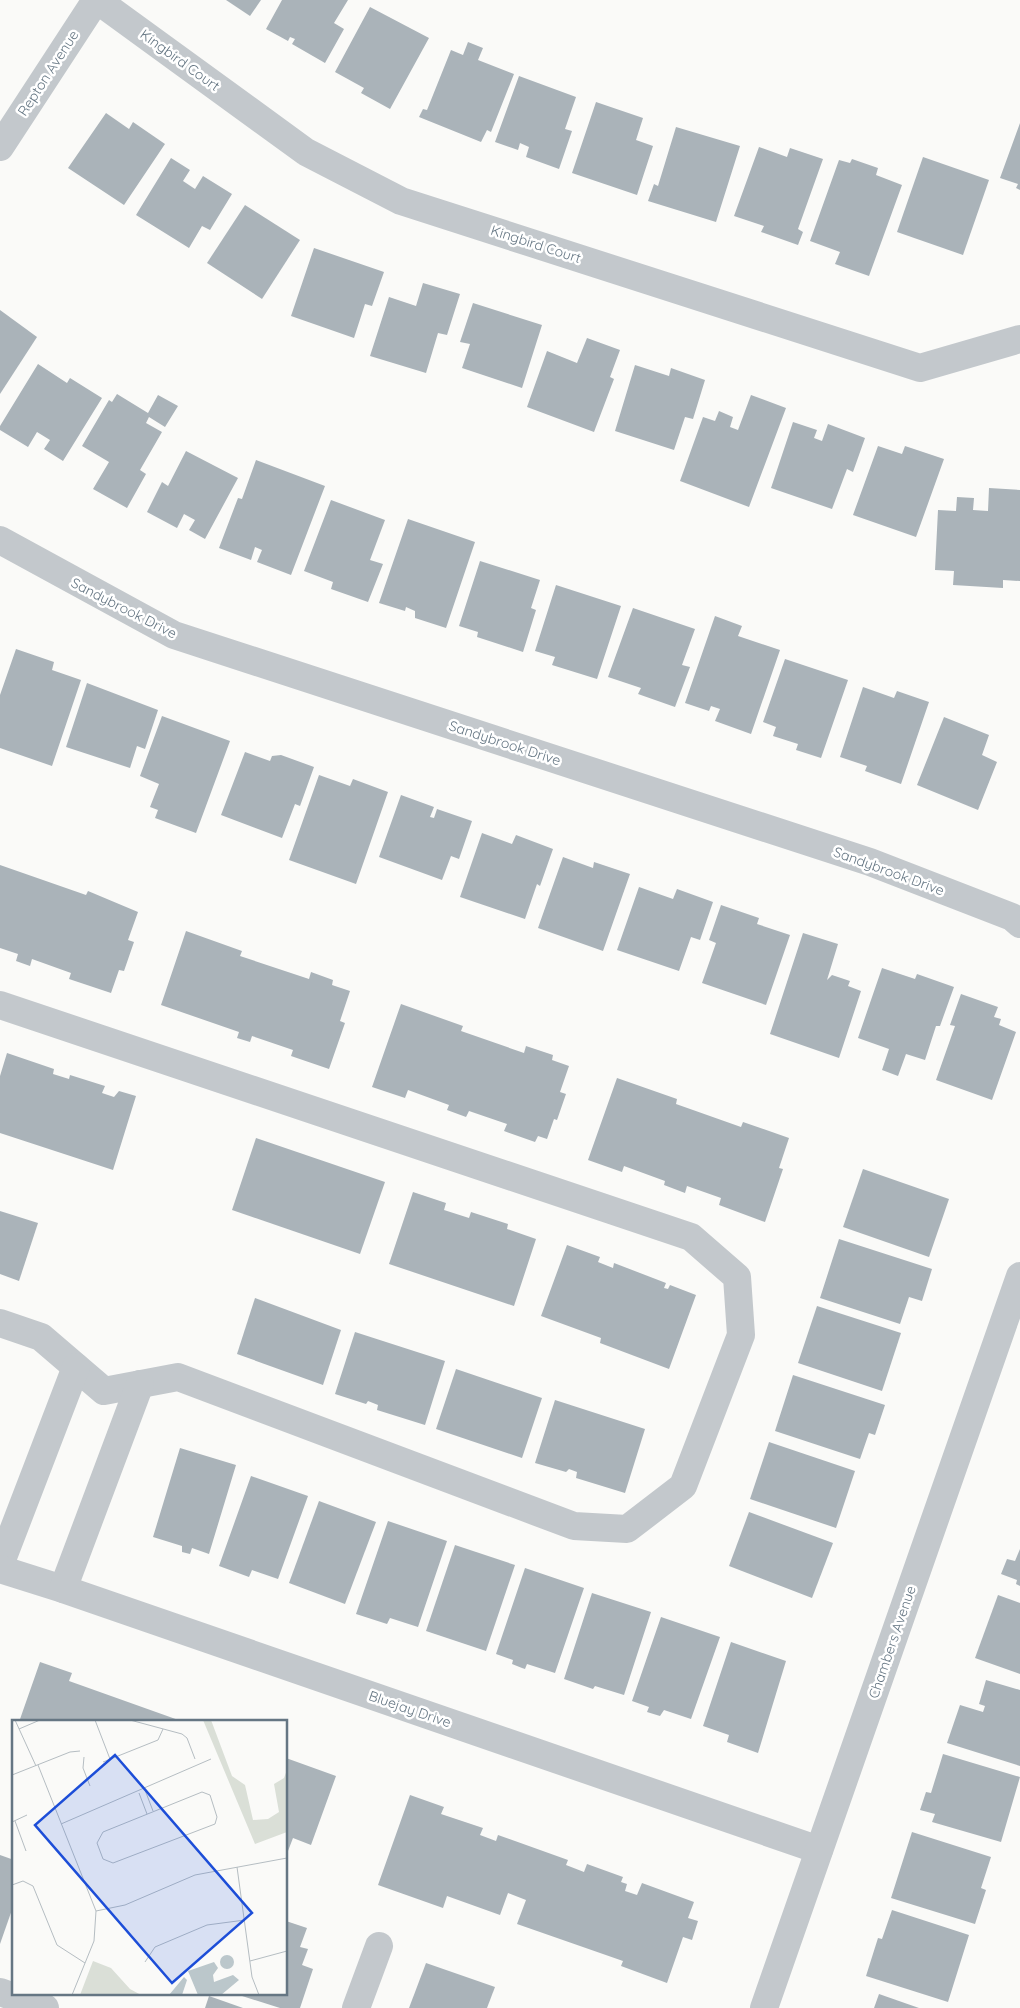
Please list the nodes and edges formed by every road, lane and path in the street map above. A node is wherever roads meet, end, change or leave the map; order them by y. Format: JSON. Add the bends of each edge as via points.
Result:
{"nodes":[{"id":1,"x":96,"y":0,"type":"edge"},
{"id":2,"x":0,"y":147,"type":"edge"},
{"id":3,"x":1020,"y":339,"type":"edge"},
{"id":4,"x":0,"y":540,"type":"edge"},
{"id":5,"x":1020,"y":924,"type":"edge"},
{"id":6,"x":0,"y":1005,"type":"edge"},
{"id":7,"x":1020,"y":1276,"type":"edge"},
{"id":8,"x":0,"y":1323,"type":"edge"},
{"id":9,"x":76,"y":1367,"type":"junction"},
{"id":10,"x":140,"y":1384,"type":"junction"},
{"id":11,"x":0,"y":1565,"type":"edge"},
{"id":12,"x":0,"y":1569,"type":"edge"},
{"id":13,"x":63,"y":1589,"type":"junction"},
{"id":14,"x":819,"y":1850,"type":"junction"},
{"id":15,"x":379,"y":1946,"type":"dead end"},
{"id":16,"x":0,"y":1992,"type":"edge"},
{"id":17,"x":45,"y":2008,"type":"edge"},
{"id":18,"x":356,"y":2008,"type":"edge"},
{"id":19,"x":764,"y":2008,"type":"edge"}],
"edges":[{"from":1,"to":2,"type":"street","name":"Repton Avenue"},
{"from":1,"to":3,"type":"street","name":"Kingbird Court","via":[[306,152],[401,201],[920,368]]},
{"from":4,"to":5,"type":"street","name":"Sandybrook Drive","via":[[174,635],[870,862],[1012,917]]},
{"from":6,"to":10,"type":"street","via":[[691,1237],[736,1276],[741,1335],[683,1486],[627,1529],[574,1526],[178,1377]]},
{"from":7,"to":14,"type":"street","name":"Chambers Avenue"},
{"from":8,"to":9,"type":"street","via":[[41,1336]]},
{"from":9,"to":10,"type":"street","via":[[104,1391]]},
{"from":9,"to":11,"type":"street"},
{"from":10,"to":13,"type":"street"},
{"from":12,"to":13,"type":"street","name":"Bluejay Drive"},
{"from":13,"to":14,"type":"street","name":"Bluejay Drive"},
{"from":14,"to":19,"type":"street","name":"Chambers Avenue"},
{"from":15,"to":18,"type":"street"},
{"from":16,"to":17,"type":"street"}]}
